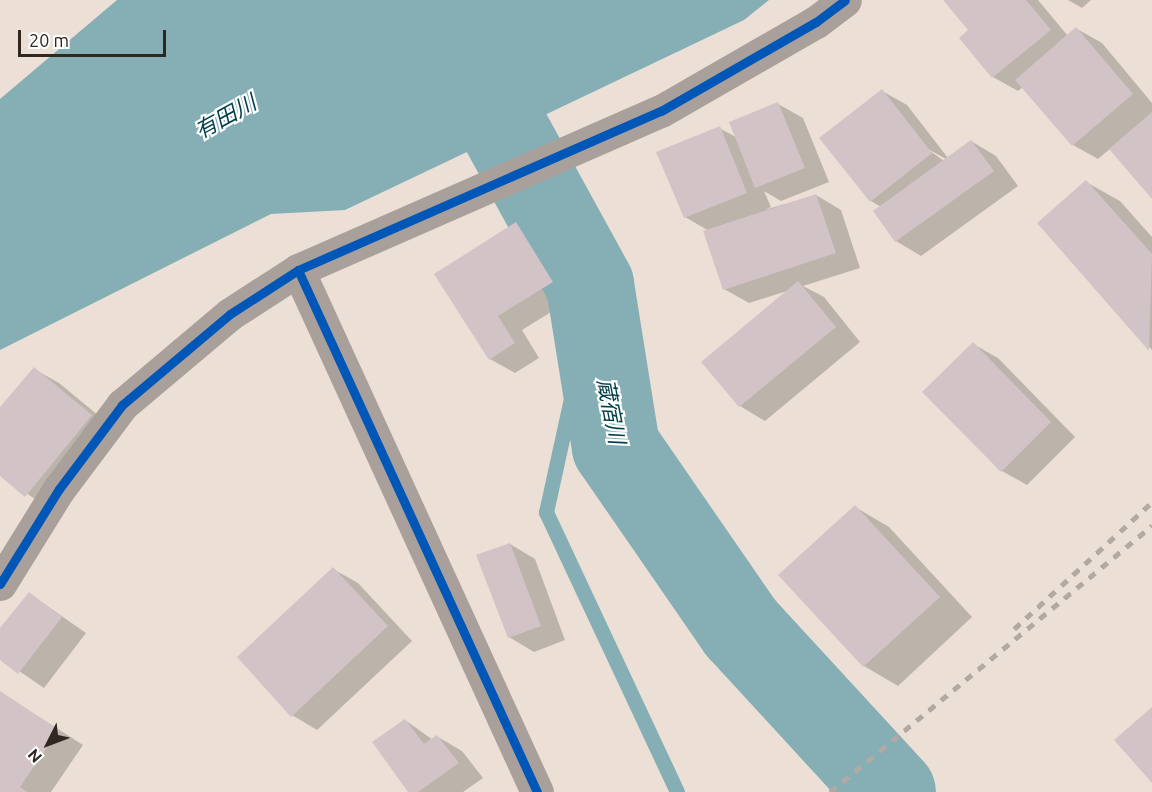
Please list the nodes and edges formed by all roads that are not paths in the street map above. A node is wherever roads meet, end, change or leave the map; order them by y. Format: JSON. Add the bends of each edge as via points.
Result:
{"nodes":[{"id":1,"x":845,"y":0,"type":"edge"},
{"id":2,"x":298,"y":270,"type":"junction"},
{"id":3,"x":0,"y":584,"type":"edge"},
{"id":4,"x":537,"y":792,"type":"edge"}],
"edges":[{"from":1,"to":2,"type":"street","via":[[816,22],[661,111]]},
{"from":2,"to":3,"type":"street","via":[[230,314],[122,405],[59,489]]},
{"from":2,"to":4,"type":"street"}]}
